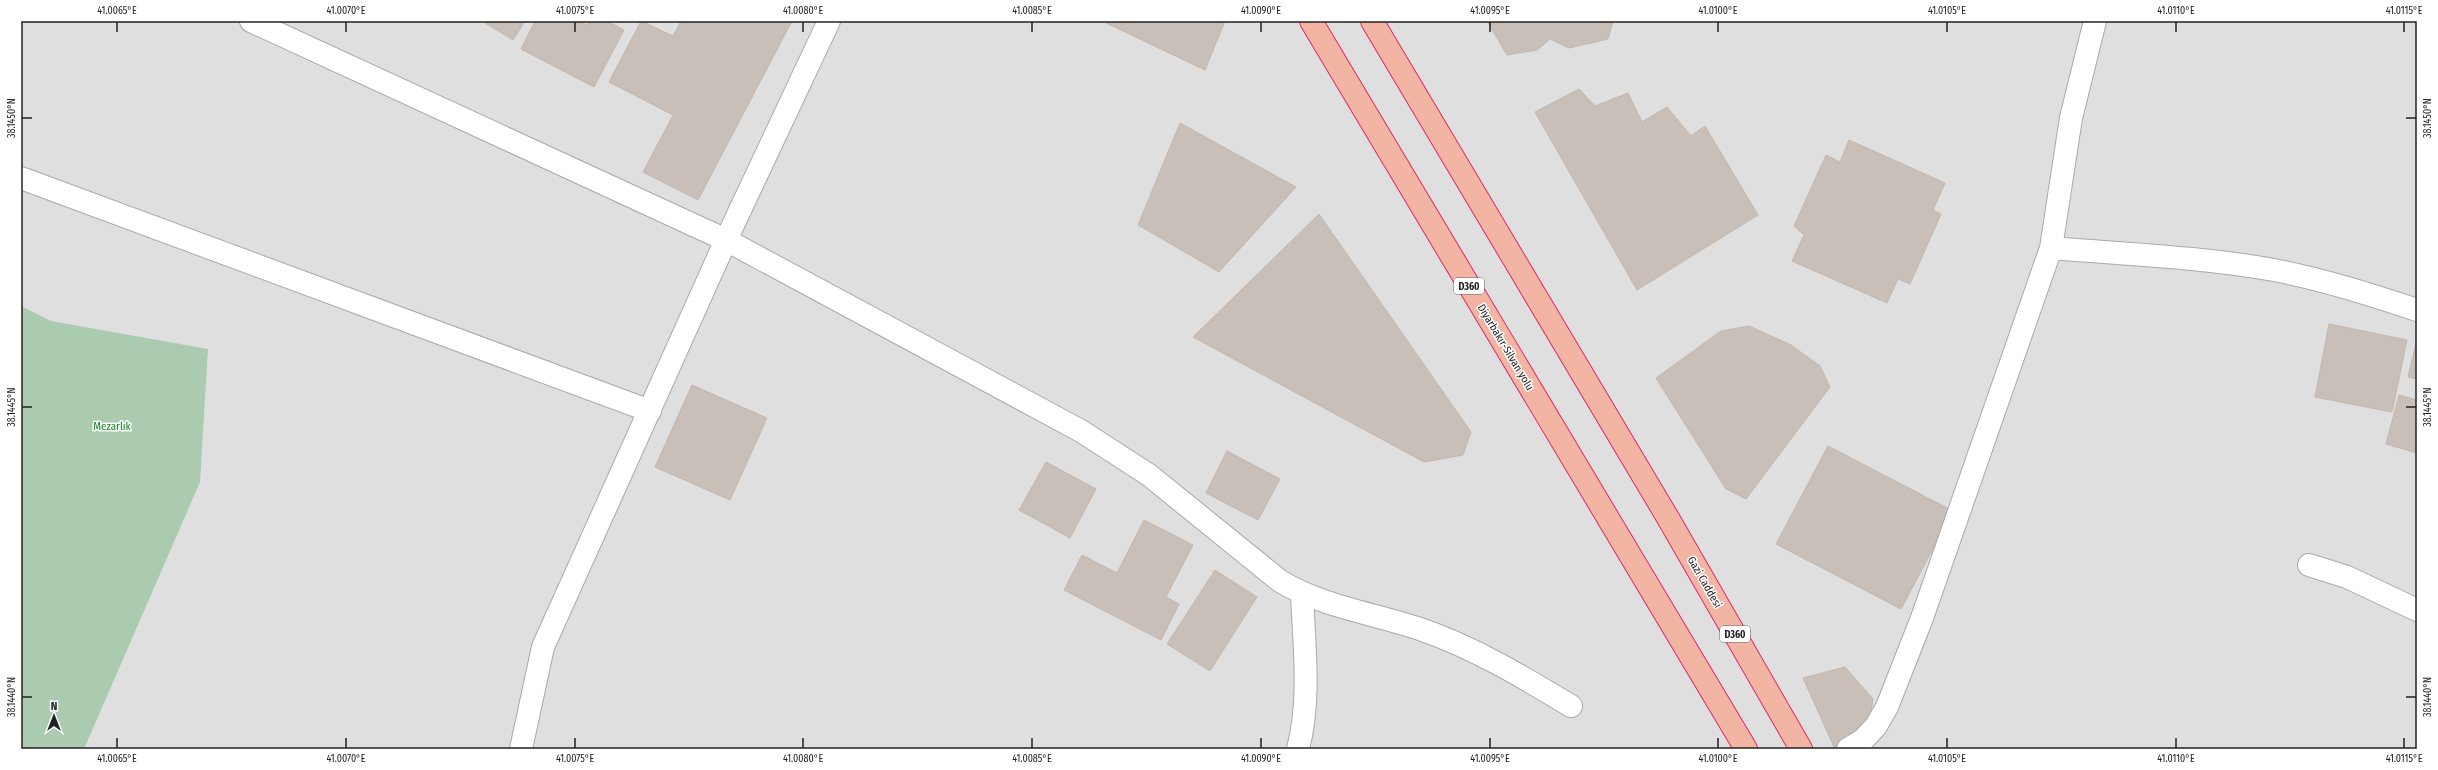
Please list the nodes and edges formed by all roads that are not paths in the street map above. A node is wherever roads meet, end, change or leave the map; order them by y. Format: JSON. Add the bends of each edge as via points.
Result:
{"nodes":[{"id":1,"x":251,"y":21,"type":"edge"},
{"id":2,"x":829,"y":21,"type":"edge"},
{"id":3,"x":1311,"y":21,"type":"edge"},
{"id":4,"x":1372,"y":21,"type":"edge"},
{"id":5,"x":2095,"y":21,"type":"edge"},
{"id":6,"x":21,"y":178,"type":"edge"},
{"id":7,"x":726,"y":240,"type":"junction"},
{"id":8,"x":2051,"y":248,"type":"junction"},
{"id":9,"x":2417,"y":310,"type":"edge"},
{"id":10,"x":650,"y":411,"type":"junction"},
{"id":11,"x":2309,"y":565,"type":"dead end"},
{"id":12,"x":1302,"y":594,"type":"junction"},
{"id":13,"x":2417,"y":610,"type":"edge"},
{"id":14,"x":1571,"y":706,"type":"dead end"},
{"id":15,"x":521,"y":749,"type":"edge"},
{"id":16,"x":1298,"y":749,"type":"edge"},
{"id":17,"x":1746,"y":749,"type":"edge"},
{"id":18,"x":1801,"y":749,"type":"edge"},
{"id":19,"x":1848,"y":749,"type":"edge"}],
"edges":[{"from":1,"to":7,"type":"street"},
{"from":2,"to":7,"type":"street"},
{"from":3,"to":17,"type":"highway","name":"Diyarbakır-Silvan yolu","number":"D360","via":[[1629,549]]},
{"from":4,"to":18,"type":"highway","name":"Gazi Caddesi","number":"D360","via":[[1668,518]]},
{"from":5,"to":8,"type":"street","via":[[2071,118]]},
{"from":6,"to":10,"type":"street"},
{"from":7,"to":10,"type":"street"},
{"from":7,"to":12,"type":"street","via":[[1081,431],[1149,475],[1280,581]]},
{"from":8,"to":9,"type":"street","via":[[2215,261],[2275,270]]},
{"from":8,"to":19,"type":"street","via":[[1922,618],[1887,707],[1876,726],[1863,740]]},
{"from":10,"to":15,"type":"street","via":[[543,647]]},
{"from":11,"to":13,"type":"street","via":[[2347,577]]},
{"from":12,"to":14,"type":"street","via":[[1328,604],[1420,629],[1469,649],[1520,675]]},
{"from":12,"to":16,"type":"street","via":[[1306,681],[1305,711]]}]}
